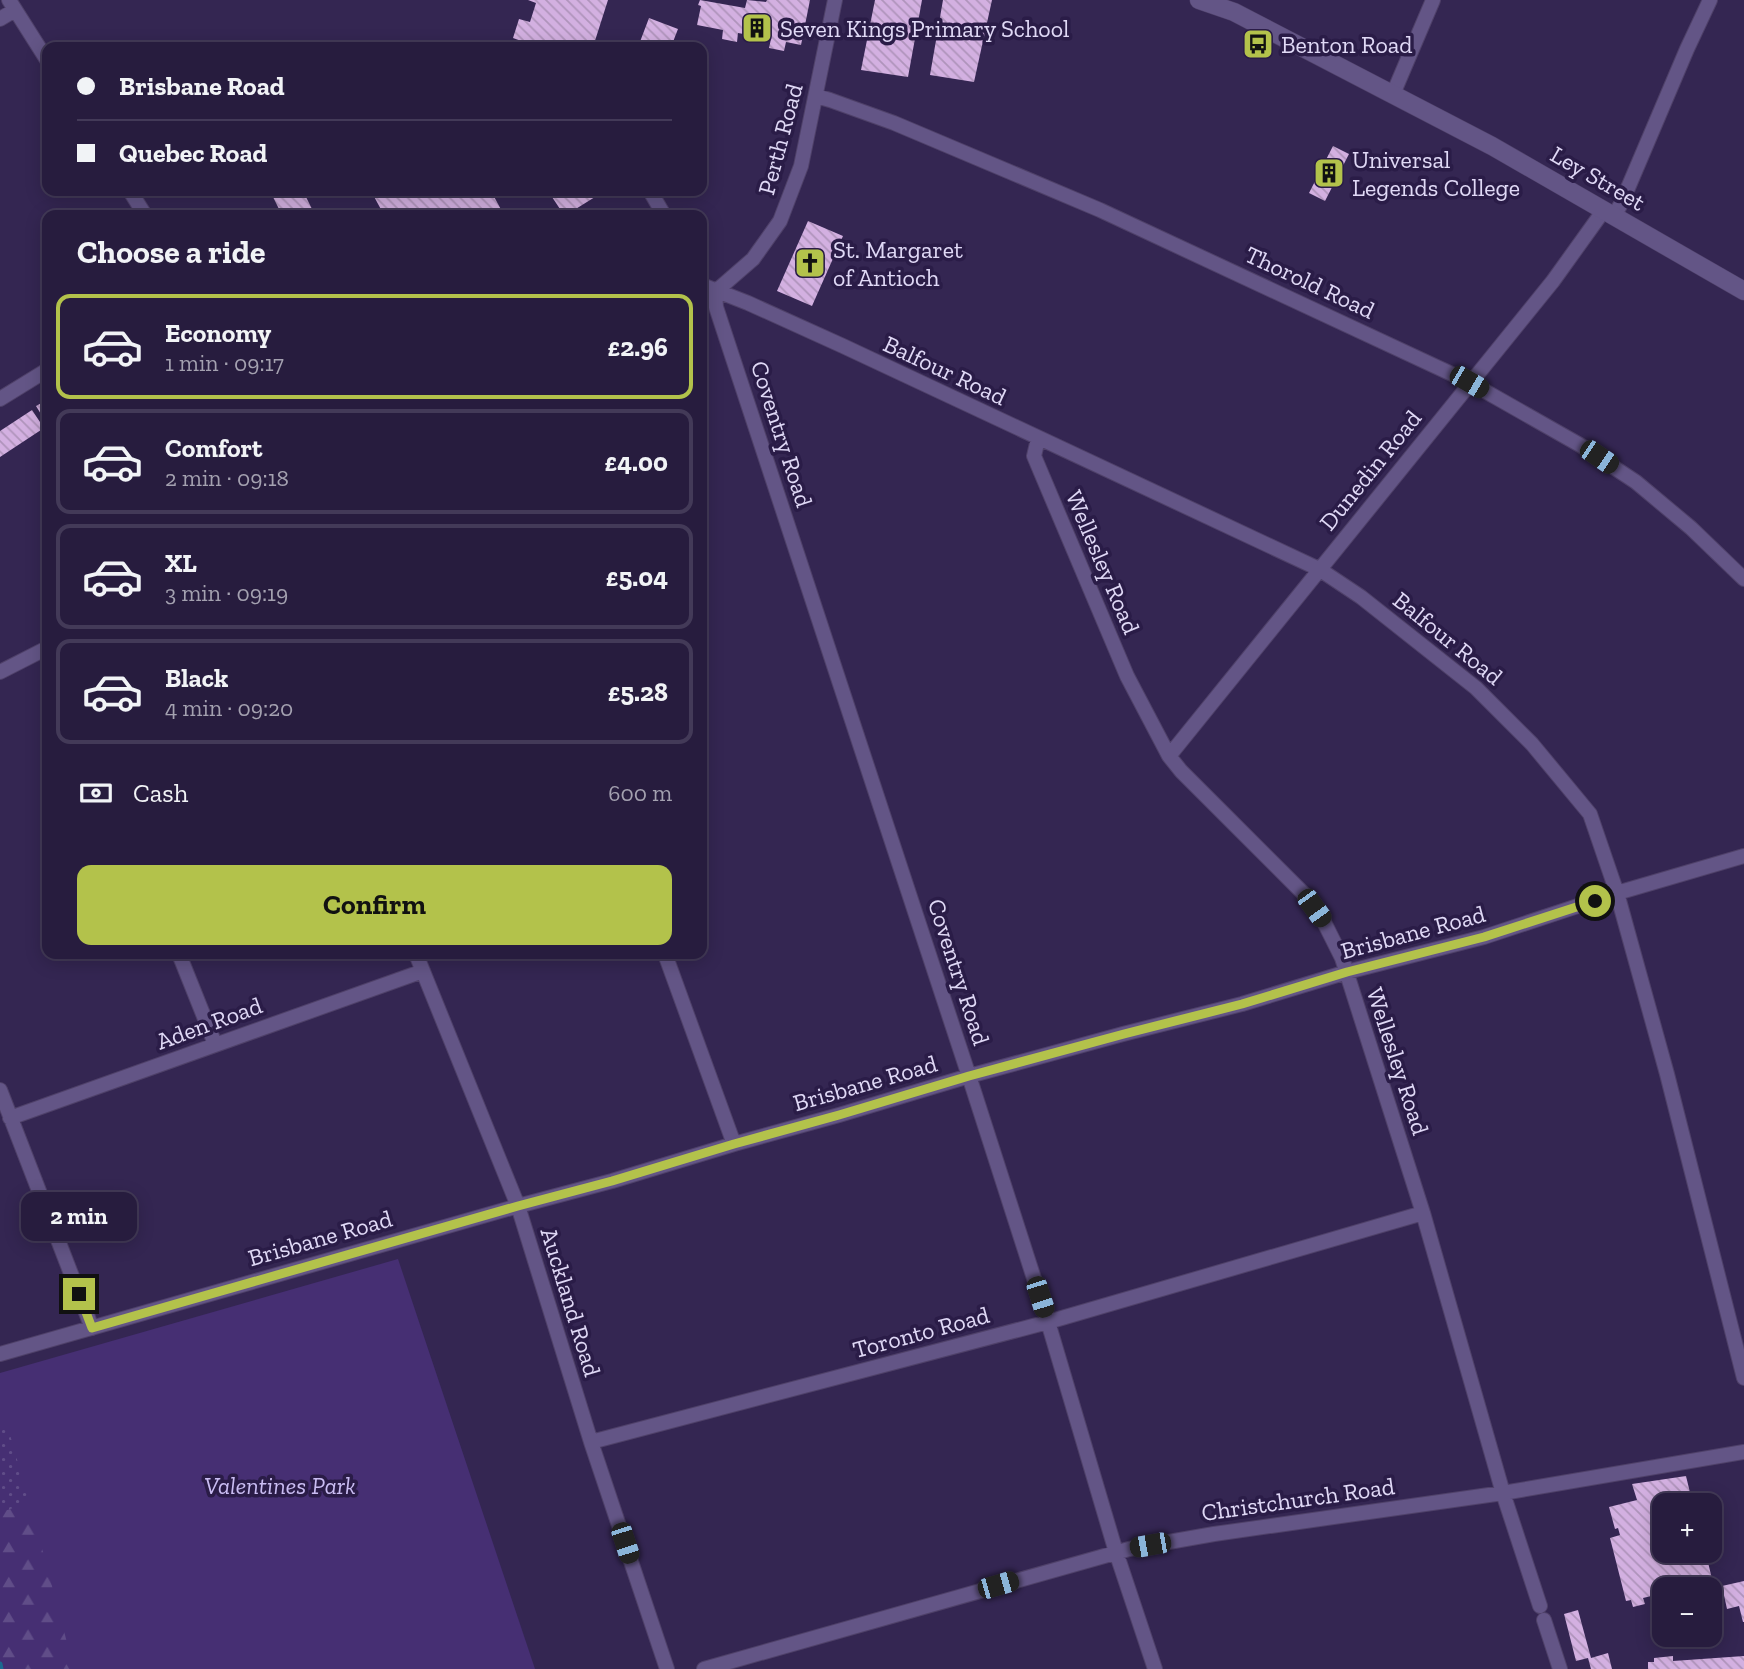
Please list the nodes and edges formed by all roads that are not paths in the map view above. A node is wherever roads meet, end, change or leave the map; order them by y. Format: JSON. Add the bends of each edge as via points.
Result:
{"nodes":[{"id":1,"x":835,"y":0,"type":"edge"},
{"id":2,"x":1199,"y":0,"type":"edge"},
{"id":3,"x":1433,"y":0,"type":"edge"},
{"id":4,"x":1710,"y":0,"type":"edge"},
{"id":5,"x":12,"y":5,"type":"edge"},
{"id":6,"x":0,"y":19,"type":"edge"},
{"id":7,"x":42,"y":52,"type":"edge"},
{"id":8,"x":1393,"y":94,"type":"junction"},
{"id":9,"x":816,"y":96,"type":"junction"},
{"id":10,"x":1609,"y":213,"type":"junction"},
{"id":11,"x":707,"y":290,"type":"edge"},
{"id":12,"x":707,"y":291,"type":"edge"},
{"id":13,"x":1744,"y":291,"type":"edge"},
{"id":14,"x":707,"y":292,"type":"edge"},
{"id":15,"x":42,"y":373,"type":"edge"},
{"id":16,"x":1469,"y":382,"type":"junction"},
{"id":17,"x":0,"y":399,"type":"edge"},
{"id":18,"x":1038,"y":439,"type":"junction"},
{"id":19,"x":1319,"y":569,"type":"junction"},
{"id":20,"x":1744,"y":579,"type":"edge"},
{"id":21,"x":42,"y":651,"type":"edge"},
{"id":22,"x":0,"y":672,"type":"edge"},
{"id":23,"x":1169,"y":756,"type":"junction"},
{"id":24,"x":1744,"y":856,"type":"edge"},
{"id":25,"x":1617,"y":893,"type":"junction"},
{"id":26,"x":182,"y":959,"type":"edge"},
{"id":27,"x":418,"y":959,"type":"edge"},
{"id":28,"x":667,"y":959,"type":"edge"},
{"id":29,"x":423,"y":971,"type":"junction"},
{"id":30,"x":1347,"y":972,"type":"junction"},
{"id":31,"x":215,"y":1044,"type":"junction"},
{"id":32,"x":969,"y":1076,"type":"junction"},
{"id":33,"x":0,"y":1090,"type":"edge"},
{"id":34,"x":10,"y":1118,"type":"junction"},
{"id":35,"x":734,"y":1144,"type":"junction"},
{"id":36,"x":518,"y":1206,"type":"junction"},
{"id":37,"x":1423,"y":1213,"type":"junction"},
{"id":38,"x":1048,"y":1322,"type":"junction"},
{"id":39,"x":92,"y":1328,"type":"junction"},
{"id":40,"x":0,"y":1354,"type":"edge"},
{"id":41,"x":1744,"y":1378,"type":"edge"},
{"id":42,"x":591,"y":1442,"type":"junction"},
{"id":43,"x":1744,"y":1452,"type":"edge"},
{"id":44,"x":1503,"y":1493,"type":"junction"},
{"id":45,"x":1116,"y":1552,"type":"junction"},
{"id":46,"x":667,"y":1669,"type":"edge"},
{"id":47,"x":704,"y":1669,"type":"edge"},
{"id":48,"x":1155,"y":1669,"type":"edge"},
{"id":49,"x":1560,"y":1669,"type":"edge"}],
"edges":[{"from":1,"to":9,"type":"street","name":"Perth Road"},
{"from":2,"to":8,"type":"street","name":"Ley Street","via":[[1234,12]]},
{"from":3,"to":8,"type":"street"},
{"from":4,"to":10,"type":"street","name":"Dunedin Road","via":[[1622,202]]},
{"from":5,"to":6,"type":"street"},
{"from":5,"to":7,"type":"street"},
{"from":8,"to":10,"type":"street","name":"Ley Street"},
{"from":9,"to":11,"type":"street","name":"Perth Road","via":[[801,166],[780,221],[753,259]]},
{"from":9,"to":16,"type":"street","name":"Thorold Road","via":[[894,123],[1100,210]]},
{"from":10,"to":13,"type":"street","name":"Ley Street"},
{"from":10,"to":16,"type":"street","name":"Dunedin Road"},
{"from":12,"to":18,"type":"street","name":"Balfour Road","via":[[748,303]]},
{"from":14,"to":32,"type":"street","name":"Coventry Road","via":[[716,306]]},
{"from":15,"to":17,"type":"street"},
{"from":16,"to":19,"type":"street","name":"Dunedin Road"},
{"from":16,"to":20,"type":"street","name":"Thorold Road","via":[[1636,482]]},
{"from":18,"to":19,"type":"street","name":"Balfour Road"},
{"from":18,"to":23,"type":"street","name":"Wellesley Road","via":[[1034,456],[1128,676]]},
{"from":19,"to":23,"type":"street","name":"Dunedin Road"},
{"from":19,"to":25,"type":"street","name":"Balfour Road","via":[[1476,688],[1532,744],[1590,814]]},
{"from":21,"to":22,"type":"street"},
{"from":23,"to":30,"type":"street","name":"Wellesley Road","via":[[1304,894],[1324,922]]},
{"from":24,"to":25,"type":"street","name":"Brisbane Road"},
{"from":25,"to":30,"type":"street","name":"Brisbane Road","via":[[1484,937]]},
{"from":25,"to":41,"type":"street","name":"Balfour Road"},
{"from":26,"to":31,"type":"street"},
{"from":27,"to":29,"type":"street","name":"Auckland Road"},
{"from":28,"to":35,"type":"street"},
{"from":29,"to":31,"type":"street","name":"Aden Road"},
{"from":29,"to":36,"type":"street","name":"Auckland Road"},
{"from":30,"to":32,"type":"street","name":"Brisbane Road"},
{"from":30,"to":37,"type":"street","name":"Wellesley Road"},
{"from":31,"to":34,"type":"street","name":"Aden Road"},
{"from":32,"to":35,"type":"street","name":"Brisbane Road"},
{"from":32,"to":38,"type":"street","name":"Coventry Road"},
{"from":33,"to":34,"type":"street"},
{"from":34,"to":39,"type":"street"},
{"from":35,"to":36,"type":"street","name":"Brisbane Road"},
{"from":36,"to":39,"type":"street","name":"Brisbane Road"},
{"from":36,"to":42,"type":"street","name":"Auckland Road"},
{"from":37,"to":38,"type":"street","name":"Toronto Road"},
{"from":37,"to":44,"type":"street","name":"Wellesley Road"},
{"from":38,"to":42,"type":"street","name":"Toronto Road"},
{"from":38,"to":45,"type":"street","name":"Coventry Road"},
{"from":39,"to":40,"type":"street","name":"Brisbane Road"},
{"from":42,"to":46,"type":"street","name":"Auckland Road"},
{"from":43,"to":44,"type":"street","name":"Christchurch Road"},
{"from":44,"to":45,"type":"street","name":"Christchurch Road"},
{"from":44,"to":49,"type":"street","name":"Wellesley Road"},
{"from":45,"to":47,"type":"street","name":"Christchurch Road"},
{"from":45,"to":48,"type":"street","name":"Coventry Road"}]}
